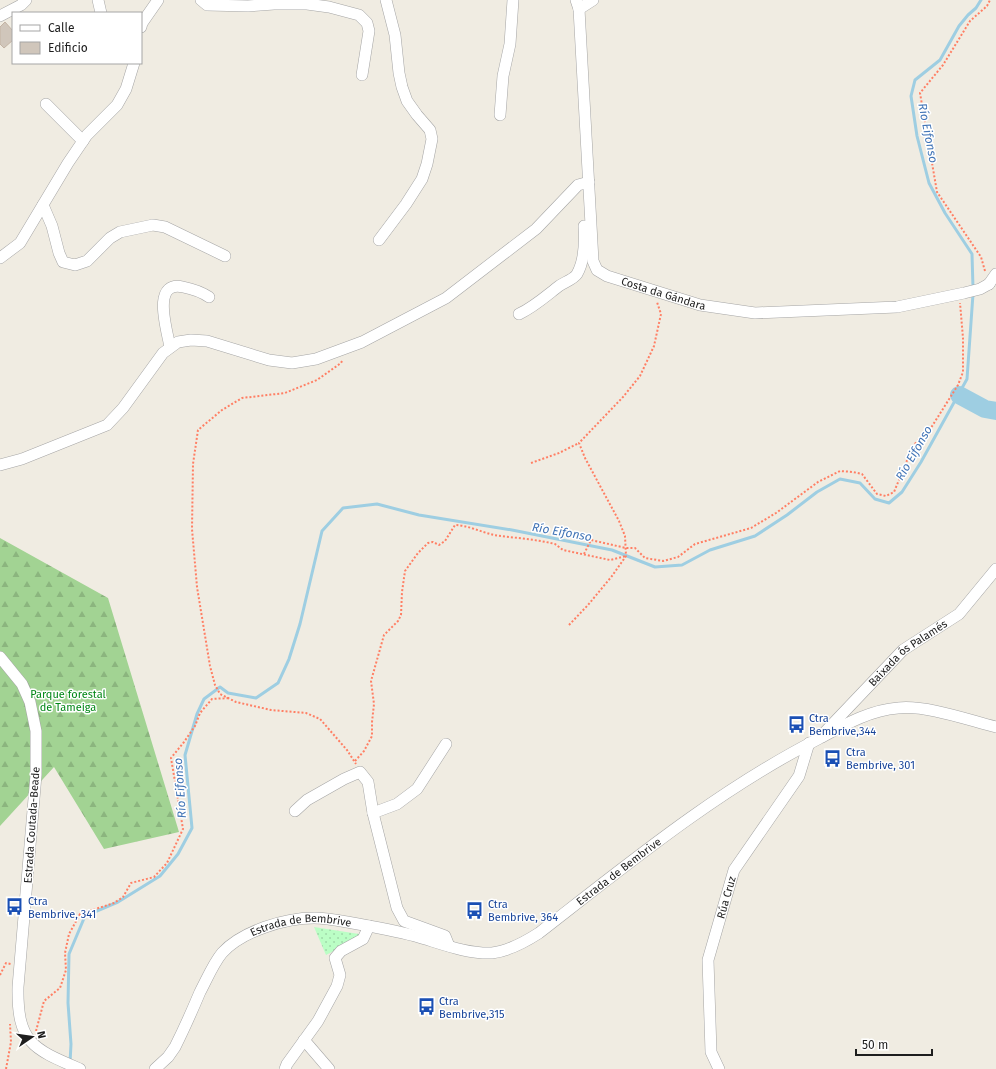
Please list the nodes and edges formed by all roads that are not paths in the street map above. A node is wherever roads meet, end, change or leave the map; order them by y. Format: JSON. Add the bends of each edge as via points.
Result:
{"nodes":[{"id":1,"x":26,"y":0,"type":"edge"},
{"id":2,"x":98,"y":0,"type":"edge"},
{"id":3,"x":158,"y":0,"type":"edge"},
{"id":4,"x":200,"y":0,"type":"edge"},
{"id":5,"x":386,"y":0,"type":"edge"},
{"id":6,"x":514,"y":0,"type":"edge"},
{"id":7,"x":593,"y":0,"type":"edge"},
{"id":8,"x":306,"y":2,"type":"edge"},
{"id":9,"x":578,"y":5,"type":"edge"},
{"id":10,"x":101,"y":12,"type":"edge"},
{"id":11,"x":0,"y":16,"type":"edge"},
{"id":12,"x":142,"y":23,"type":"edge"},
{"id":13,"x":133,"y":64,"type":"edge"},
{"id":14,"x":362,"y":76,"type":"dead end"},
{"id":15,"x":46,"y":104,"type":"dead end"},
{"id":16,"x":500,"y":115,"type":"dead end"},
{"id":17,"x":83,"y":142,"type":"junction"},
{"id":18,"x":589,"y":182,"type":"junction"},
{"id":19,"x":590,"y":201,"type":"junction"},
{"id":20,"x":43,"y":205,"type":"junction"},
{"id":21,"x":378,"y":240,"type":"dead end"},
{"id":22,"x":225,"y":256,"type":"dead end"},
{"id":23,"x":0,"y":258,"type":"edge"},
{"id":24,"x":996,"y":274,"type":"edge"},
{"id":25,"x":988,"y":287,"type":"edge"},
{"id":26,"x":209,"y":297,"type":"dead end"},
{"id":27,"x":519,"y":314,"type":"dead end"},
{"id":28,"x":170,"y":347,"type":"junction"},
{"id":29,"x":0,"y":466,"type":"edge"},
{"id":30,"x":996,"y":569,"type":"edge"},
{"id":31,"x":0,"y":657,"type":"edge"},
{"id":32,"x":996,"y":727,"type":"edge"},
{"id":33,"x":819,"y":738,"type":"junction"},
{"id":34,"x":808,"y":743,"type":"junction"},
{"id":35,"x":446,"y":744,"type":"dead end"},
{"id":36,"x":295,"y":811,"type":"dead end"},
{"id":37,"x":373,"y":814,"type":"junction"},
{"id":38,"x":369,"y":926,"type":"junction"},
{"id":39,"x":449,"y":946,"type":"junction"},
{"id":40,"x":304,"y":1040,"type":"junction"},
{"id":41,"x":80,"y":1069,"type":"edge"},
{"id":42,"x":155,"y":1069,"type":"edge"},
{"id":43,"x":285,"y":1069,"type":"edge"},
{"id":44,"x":329,"y":1069,"type":"edge"},
{"id":45,"x":719,"y":1069,"type":"edge"}],
"edges":[{"from":1,"to":11,"type":"street"},
{"from":2,"to":10,"type":"street"},
{"from":3,"to":12,"type":"street"},
{"from":4,"to":8,"type":"street","via":[[207,5],[248,6]]},
{"from":5,"to":21,"type":"street","via":[[395,35],[402,87],[407,101],[430,130],[432,139],[422,179]]},
{"from":6,"to":16,"type":"street"},
{"from":7,"to":9,"type":"street"},
{"from":8,"to":14,"type":"street","via":[[359,15],[367,23],[369,31]]},
{"from":9,"to":18,"type":"street","name":"Costa da Gándara"},
{"from":13,"to":17,"type":"street","via":[[126,89],[117,105]]},
{"from":15,"to":17,"type":"street"},
{"from":17,"to":20,"type":"street"},
{"from":18,"to":19,"type":"street","name":"Costa da Gándara"},
{"from":18,"to":28,"type":"street","via":[[578,185],[536,229],[446,298],[362,342],[316,359],[292,363],[269,360],[207,341],[178,342]]},
{"from":19,"to":25,"type":"street","name":"Costa da Gándara","via":[[594,261],[597,270],[607,276],[700,305],[755,314],[897,306]]},
{"from":19,"to":27,"type":"street","via":[[584,209],[582,263],[576,276],[531,309]]},
{"from":20,"to":22,"type":"street","via":[[63,262],[75,265],[87,261],[110,238],[120,232],[153,225]]},
{"from":20,"to":23,"type":"street","via":[[20,243]]},
{"from":24,"to":25,"type":"street"},
{"from":26,"to":28,"type":"street","via":[[199,291],[175,286],[169,288],[165,294],[163,307]]},
{"from":28,"to":29,"type":"street","via":[[107,425]]},
{"from":30,"to":33,"type":"street","name":"Baixada ós Palamés","via":[[959,614],[903,650]]},
{"from":31,"to":41,"type":"street","name":"Estrada Coutada-Beade","via":[[22,684],[30,702],[36,731],[36,775],[18,1012],[32,1044],[54,1058]]},
{"from":32,"to":33,"type":"street","name":"Estrada de Bembrive","via":[[920,708],[900,708],[865,716]]},
{"from":33,"to":34,"type":"street","name":"Estrada de Bembrive"},
{"from":34,"to":39,"type":"street","name":"Estrada de Bembrive","via":[[694,815],[523,942],[491,953]]},
{"from":34,"to":45,"type":"street","name":"Rúa Cruz","via":[[799,776],[734,870],[708,960],[711,1052]]},
{"from":35,"to":37,"type":"street","via":[[417,789],[397,804]]},
{"from":36,"to":37,"type":"street","via":[[307,800],[360,772],[368,782]]},
{"from":37,"to":39,"type":"street","via":[[397,908],[404,921],[445,936]]},
{"from":38,"to":39,"type":"street","name":"Estrada de Bembrive"},
{"from":38,"to":40,"type":"street","via":[[363,939],[341,951],[336,958],[340,975],[337,986],[318,1021]]},
{"from":38,"to":42,"type":"street","name":"Estrada de Bembrive","via":[[324,919],[304,919],[272,925],[237,939],[221,954],[208,975],[175,1048]]},
{"from":40,"to":43,"type":"street"},
{"from":40,"to":44,"type":"street"}]}
